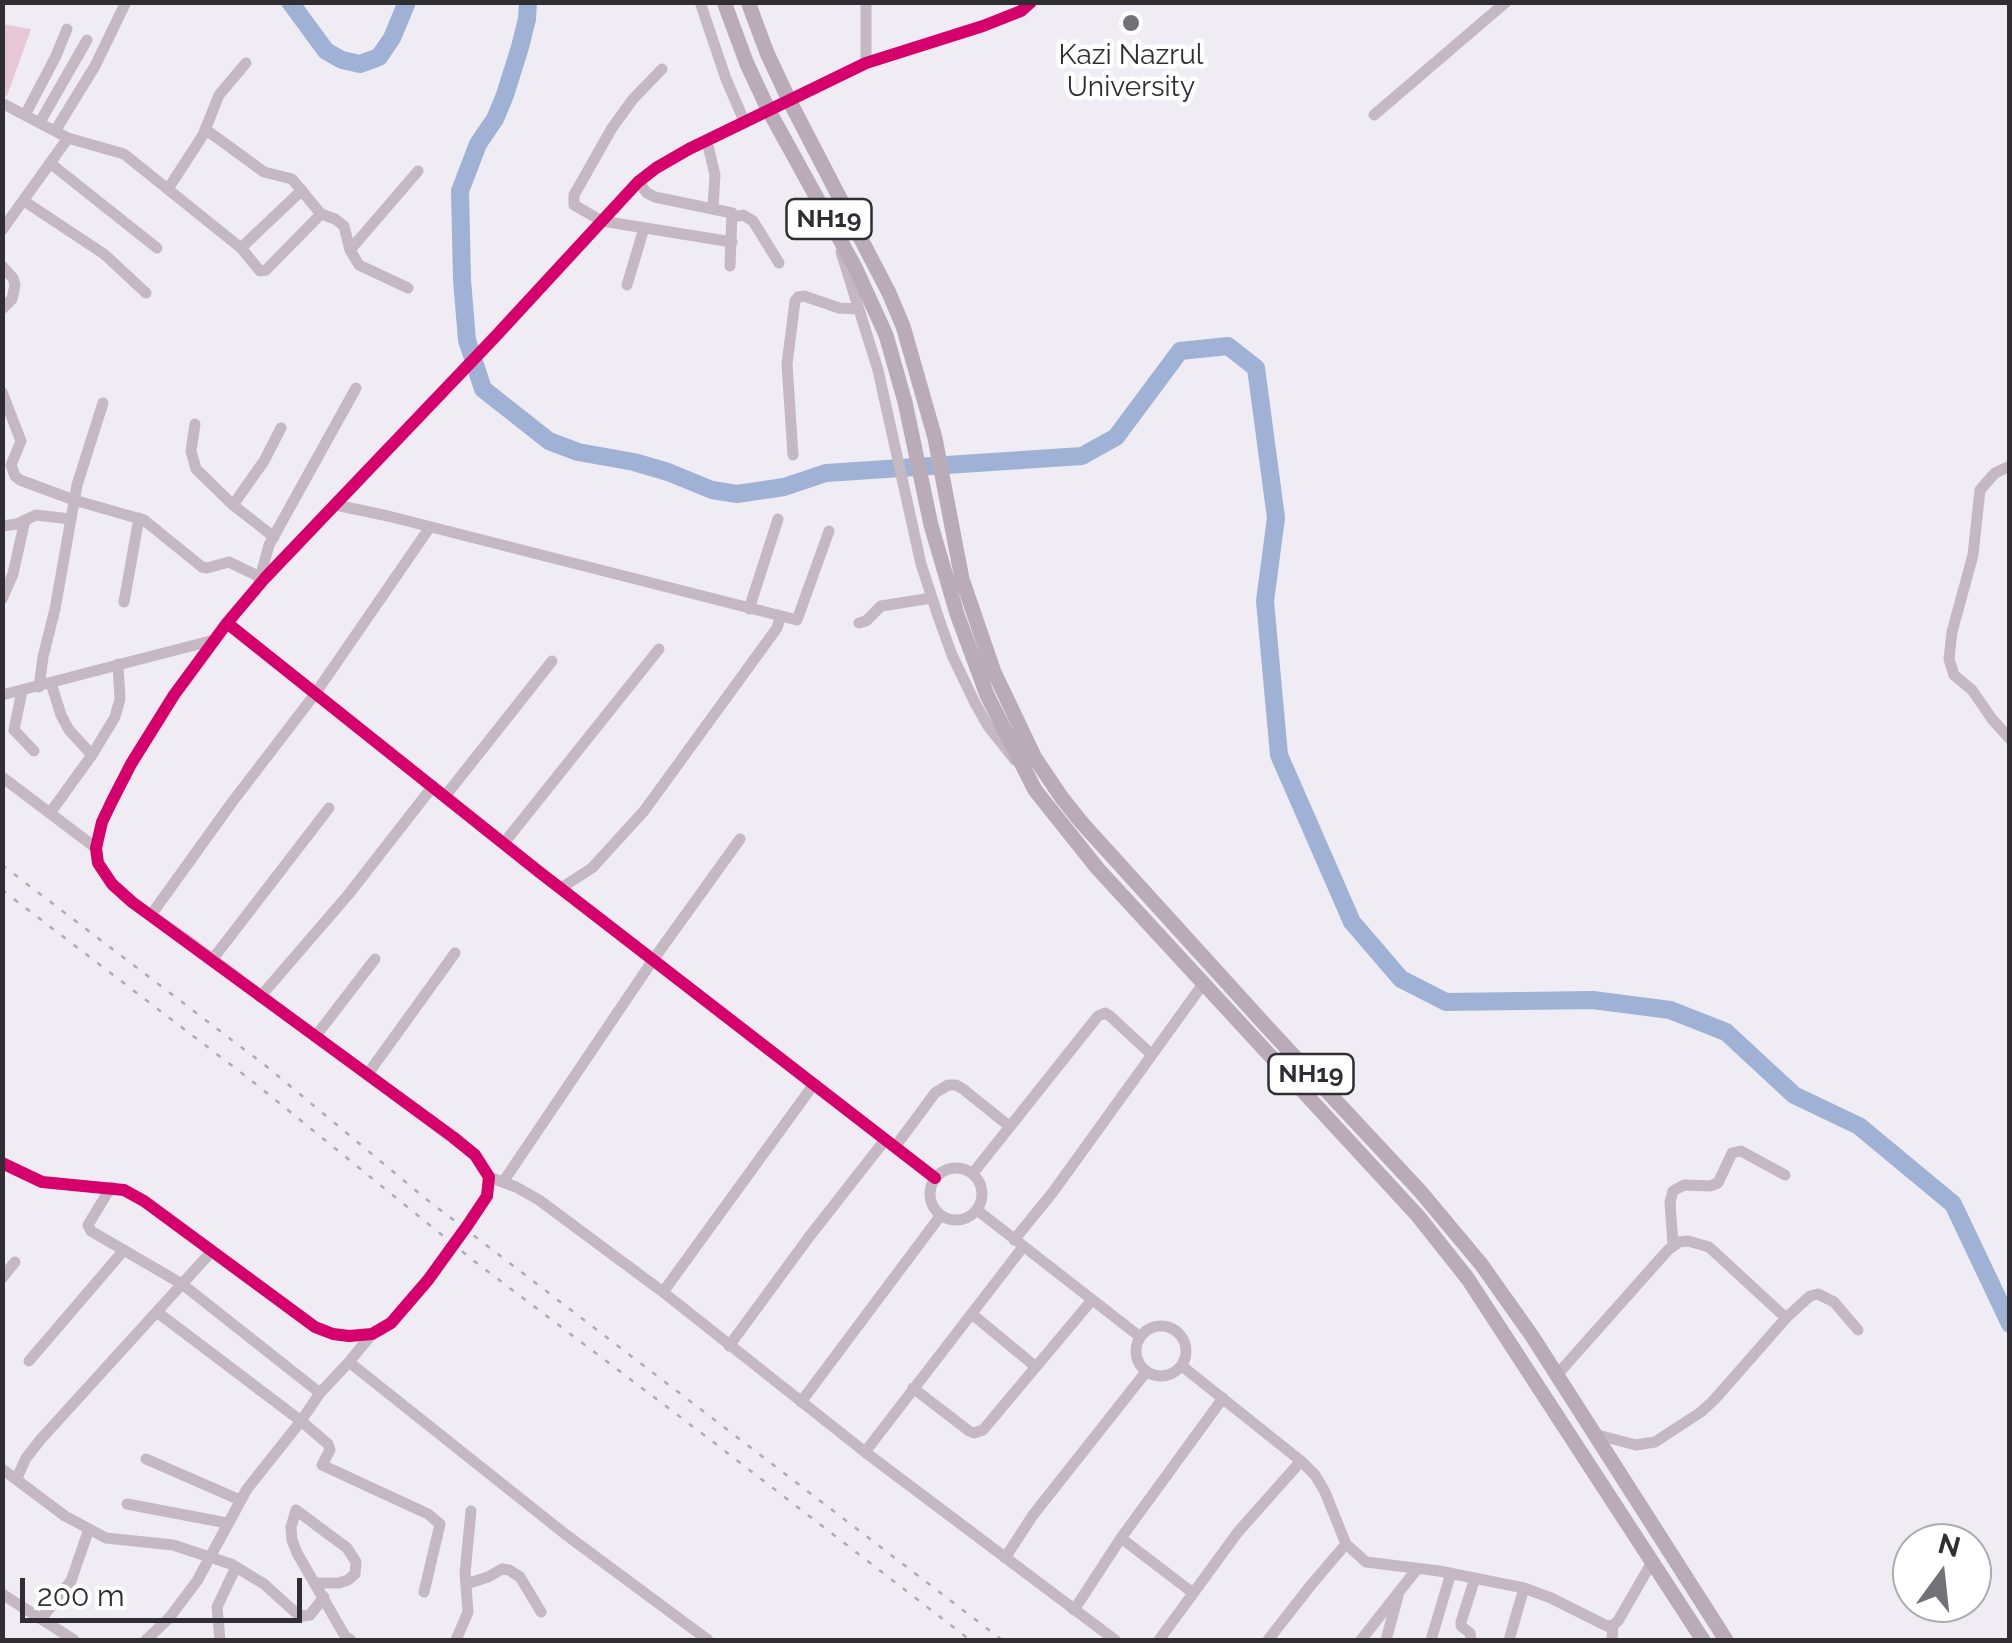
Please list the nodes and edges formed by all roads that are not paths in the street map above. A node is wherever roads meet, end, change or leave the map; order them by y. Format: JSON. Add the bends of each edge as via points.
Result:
{"nodes":[{"id":1,"x":126,"y":2,"type":"edge"},
{"id":2,"x":700,"y":2,"type":"edge"},
{"id":3,"x":724,"y":2,"type":"edge"},
{"id":4,"x":748,"y":2,"type":"edge"},
{"id":5,"x":866,"y":2,"type":"edge"},
{"id":6,"x":1032,"y":2,"type":"edge"},
{"id":7,"x":1506,"y":2,"type":"edge"},
{"id":8,"x":66,"y":29,"type":"dead end"},
{"id":9,"x":88,"y":40,"type":"dead end"},
{"id":10,"x":246,"y":63,"type":"dead end"},
{"id":11,"x":866,"y":64,"type":"junction"},
{"id":12,"x":662,"y":69,"type":"dead end"},
{"id":13,"x":789,"y":100,"type":"junction"},
{"id":14,"x":4,"y":108,"type":"edge"},
{"id":15,"x":769,"y":111,"type":"junction"},
{"id":16,"x":25,"y":115,"type":"junction"},
{"id":17,"x":1374,"y":115,"type":"dead end"},
{"id":18,"x":40,"y":122,"type":"junction"},
{"id":19,"x":745,"y":122,"type":"junction"},
{"id":20,"x":206,"y":128,"type":"junction"},
{"id":21,"x":56,"y":131,"type":"junction"},
{"id":22,"x":68,"y":138,"type":"junction"},
{"id":23,"x":708,"y":141,"type":"junction"},
{"id":24,"x":50,"y":163,"type":"junction"},
{"id":25,"x":418,"y":171,"type":"dead end"},
{"id":26,"x":638,"y":182,"type":"junction"},
{"id":27,"x":168,"y":189,"type":"junction"},
{"id":28,"x":302,"y":190,"type":"junction"},
{"id":29,"x":24,"y":201,"type":"junction"},
{"id":30,"x":713,"y":208,"type":"junction"},
{"id":31,"x":322,"y":214,"type":"junction"},
{"id":32,"x":734,"y":216,"type":"junction"},
{"id":33,"x":602,"y":220,"type":"junction"},
{"id":34,"x":833,"y":226,"type":"junction"},
{"id":35,"x":644,"y":228,"type":"junction"},
{"id":36,"x":2,"y":230,"type":"edge"},
{"id":37,"x":732,"y":242,"type":"junction"},
{"id":38,"x":156,"y":248,"type":"dead end"},
{"id":39,"x":241,"y":248,"type":"junction"},
{"id":40,"x":350,"y":250,"type":"junction"},
{"id":41,"x":779,"y":263,"type":"dead end"},
{"id":42,"x":2,"y":266,"type":"edge"},
{"id":43,"x":730,"y":266,"type":"dead end"},
{"id":44,"x":627,"y":285,"type":"dead end"},
{"id":45,"x":408,"y":288,"type":"dead end"},
{"id":46,"x":146,"y":293,"type":"dead end"},
{"id":47,"x":860,"y":309,"type":"junction"},
{"id":48,"x":2,"y":310,"type":"edge"},
{"id":49,"x":356,"y":388,"type":"dead end"},
{"id":50,"x":2,"y":392,"type":"edge"},
{"id":51,"x":104,"y":403,"type":"dead end"},
{"id":52,"x":195,"y":424,"type":"dead end"},
{"id":53,"x":282,"y":428,"type":"dead end"},
{"id":54,"x":793,"y":455,"type":"dead end"},
{"id":55,"x":2010,"y":466,"type":"edge"},
{"id":56,"x":74,"y":500,"type":"junction"},
{"id":57,"x":233,"y":505,"type":"junction"},
{"id":58,"x":336,"y":505,"type":"junction"},
{"id":59,"x":138,"y":518,"type":"junction"},
{"id":60,"x":70,"y":519,"type":"junction"},
{"id":61,"x":778,"y":519,"type":"dead end"},
{"id":62,"x":25,"y":520,"type":"junction"},
{"id":63,"x":2,"y":526,"type":"edge"},
{"id":64,"x":430,"y":527,"type":"junction"},
{"id":65,"x":829,"y":530,"type":"dead end"},
{"id":66,"x":274,"y":537,"type":"junction"},
{"id":67,"x":259,"y":582,"type":"junction"},
{"id":68,"x":932,"y":598,"type":"junction"},
{"id":69,"x":2,"y":600,"type":"edge"},
{"id":70,"x":124,"y":602,"type":"dead end"},
{"id":71,"x":749,"y":609,"type":"junction"},
{"id":72,"x":780,"y":618,"type":"junction"},
{"id":73,"x":227,"y":622,"type":"junction"},
{"id":74,"x":859,"y":624,"type":"dead end"},
{"id":75,"x":214,"y":640,"type":"junction"},
{"id":76,"x":659,"y":650,"type":"dead end"},
{"id":77,"x":552,"y":661,"type":"dead end"},
{"id":78,"x":118,"y":664,"type":"junction"},
{"id":79,"x":44,"y":685,"type":"junction"},
{"id":80,"x":22,"y":691,"type":"junction"},
{"id":81,"x":314,"y":694,"type":"junction"},
{"id":82,"x":2,"y":695,"type":"edge"},
{"id":83,"x":2010,"y":739,"type":"edge"},
{"id":84,"x":34,"y":751,"type":"dead end"},
{"id":85,"x":92,"y":755,"type":"junction"},
{"id":86,"x":1027,"y":775,"type":"junction"},
{"id":87,"x":2,"y":777,"type":"edge"},
{"id":88,"x":433,"y":786,"type":"junction"},
{"id":89,"x":446,"y":796,"type":"junction"},
{"id":90,"x":329,"y":808,"type":"dead end"},
{"id":91,"x":50,"y":813,"type":"junction"},
{"id":92,"x":740,"y":839,"type":"dead end"},
{"id":93,"x":504,"y":843,"type":"junction"},
{"id":94,"x":96,"y":848,"type":"junction"},
{"id":95,"x":561,"y":888,"type":"junction"},
{"id":96,"x":150,"y":915,"type":"junction"},
{"id":97,"x":456,"y":954,"type":"dead end"},
{"id":98,"x":375,"y":959,"type":"dead end"},
{"id":99,"x":212,"y":960,"type":"junction"},
{"id":100,"x":654,"y":960,"type":"junction"},
{"id":101,"x":1203,"y":984,"type":"junction"},
{"id":102,"x":260,"y":997,"type":"junction"},
{"id":103,"x":316,"y":1037,"type":"junction"},
{"id":104,"x":1152,"y":1055,"type":"junction"},
{"id":105,"x":367,"y":1075,"type":"junction"},
{"id":106,"x":814,"y":1084,"type":"junction"},
{"id":107,"x":1010,"y":1126,"type":"junction"},
{"id":108,"x":890,"y":1143,"type":"junction"},
{"id":109,"x":2,"y":1163,"type":"edge"},
{"id":110,"x":973,"y":1174,"type":"junction"},
{"id":111,"x":1784,"y":1176,"type":"dead end"},
{"id":112,"x":489,"y":1177,"type":"junction"},
{"id":113,"x":935,"y":1178,"type":"junction"},
{"id":114,"x":503,"y":1182,"type":"junction"},
{"id":115,"x":111,"y":1187,"type":"junction"},
{"id":116,"x":977,"y":1210,"type":"junction"},
{"id":117,"x":941,"y":1215,"type":"junction"},
{"id":118,"x":467,"y":1226,"type":"tunnel mouth"},
{"id":119,"x":1019,"y":1244,"type":"junction"},
{"id":120,"x":1673,"y":1244,"type":"junction"},
{"id":121,"x":124,"y":1250,"type":"junction"},
{"id":122,"x":212,"y":1252,"type":"junction"},
{"id":123,"x":15,"y":1262,"type":"dead end"},
{"id":124,"x":2,"y":1278,"type":"edge"},
{"id":125,"x":428,"y":1280,"type":"tunnel mouth"},
{"id":126,"x":182,"y":1284,"type":"junction"},
{"id":127,"x":663,"y":1292,"type":"junction"},
{"id":128,"x":1092,"y":1300,"type":"junction"},
{"id":129,"x":157,"y":1312,"type":"junction"},
{"id":130,"x":972,"y":1314,"type":"junction"},
{"id":131,"x":1786,"y":1318,"type":"junction"},
{"id":132,"x":1858,"y":1330,"type":"dead end"},
{"id":133,"x":372,"y":1334,"type":"junction"},
{"id":134,"x":1140,"y":1336,"type":"junction"},
{"id":135,"x":729,"y":1346,"type":"junction"},
{"id":136,"x":29,"y":1361,"type":"dead end"},
{"id":137,"x":350,"y":1362,"type":"junction"},
{"id":138,"x":1182,"y":1366,"type":"junction"},
{"id":139,"x":1036,"y":1367,"type":"junction"},
{"id":140,"x":1146,"y":1372,"type":"junction"},
{"id":141,"x":1556,"y":1376,"type":"junction"},
{"id":142,"x":913,"y":1388,"type":"junction"},
{"id":143,"x":320,"y":1393,"type":"junction"},
{"id":144,"x":1224,"y":1398,"type":"junction"},
{"id":145,"x":801,"y":1402,"type":"junction"},
{"id":146,"x":301,"y":1421,"type":"junction"},
{"id":147,"x":1594,"y":1434,"type":"junction"},
{"id":148,"x":865,"y":1452,"type":"junction"},
{"id":149,"x":146,"y":1459,"type":"dead end"},
{"id":150,"x":1302,"y":1461,"type":"junction"},
{"id":151,"x":2,"y":1469,"type":"edge"},
{"id":152,"x":18,"y":1478,"type":"junction"},
{"id":153,"x":240,"y":1500,"type":"junction"},
{"id":154,"x":127,"y":1504,"type":"dead end"},
{"id":155,"x":471,"y":1511,"type":"dead end"},
{"id":156,"x":226,"y":1523,"type":"junction"},
{"id":157,"x":89,"y":1529,"type":"junction"},
{"id":158,"x":1121,"y":1538,"type":"junction"},
{"id":159,"x":1346,"y":1544,"type":"junction"},
{"id":160,"x":208,"y":1558,"type":"junction"},
{"id":161,"x":1005,"y":1558,"type":"junction"},
{"id":162,"x":1652,"y":1562,"type":"junction"},
{"id":163,"x":236,"y":1567,"type":"junction"},
{"id":164,"x":1417,"y":1569,"type":"junction"},
{"id":165,"x":1451,"y":1574,"type":"junction"},
{"id":166,"x":1475,"y":1578,"type":"junction"},
{"id":167,"x":315,"y":1583,"type":"junction"},
{"id":168,"x":466,"y":1584,"type":"junction"},
{"id":169,"x":1524,"y":1588,"type":"junction"},
{"id":170,"x":424,"y":1592,"type":"dead end"},
{"id":171,"x":1399,"y":1592,"type":"junction"},
{"id":172,"x":1193,"y":1593,"type":"junction"},
{"id":173,"x":2,"y":1594,"type":"edge"},
{"id":174,"x":324,"y":1597,"type":"junction"},
{"id":175,"x":1074,"y":1610,"type":"junction"},
{"id":176,"x":541,"y":1612,"type":"dead end"},
{"id":177,"x":41,"y":1619,"type":"junction"},
{"id":178,"x":1613,"y":1625,"type":"junction"},
{"id":179,"x":74,"y":1640,"type":"edge"},
{"id":180,"x":146,"y":1640,"type":"edge"},
{"id":181,"x":220,"y":1640,"type":"edge"},
{"id":182,"x":351,"y":1640,"type":"edge"},
{"id":183,"x":456,"y":1640,"type":"edge"},
{"id":184,"x":708,"y":1640,"type":"edge"},
{"id":185,"x":1115,"y":1640,"type":"edge"},
{"id":186,"x":1159,"y":1640,"type":"edge"},
{"id":187,"x":1268,"y":1640,"type":"edge"},
{"id":188,"x":1361,"y":1640,"type":"edge"},
{"id":189,"x":1386,"y":1640,"type":"edge"},
{"id":190,"x":1431,"y":1640,"type":"edge"},
{"id":191,"x":1471,"y":1640,"type":"edge"},
{"id":192,"x":1509,"y":1640,"type":"edge"},
{"id":193,"x":1612,"y":1640,"type":"edge"},
{"id":194,"x":1703,"y":1640,"type":"edge"},
{"id":195,"x":1726,"y":1640,"type":"edge"}],
"edges":[{"from":1,"to":21,"type":"street"},
{"from":2,"to":19,"type":"street"},
{"from":3,"to":15,"type":"highway","number":"NH19"},
{"from":4,"to":13,"type":"highway","number":"NH19"},
{"from":5,"to":11,"type":"street"},
{"from":6,"to":11,"type":"street","via":[[983,26]]},
{"from":7,"to":17,"type":"street"},
{"from":8,"to":16,"type":"street"},
{"from":9,"to":18,"type":"street"},
{"from":10,"to":20,"type":"street","via":[[219,95]]},
{"from":11,"to":13,"type":"street"},
{"from":12,"to":33,"type":"street","via":[[612,128],[574,195],[574,205]]},
{"from":13,"to":15,"type":"street"},
{"from":13,"to":141,"type":"highway","number":"NH19","via":[[903,326],[975,622],[1048,779],[1452,1228]]},
{"from":14,"to":16,"type":"street"},
{"from":15,"to":19,"type":"street"},
{"from":15,"to":34,"type":"highway","number":"NH19"},
{"from":16,"to":18,"type":"street"},
{"from":18,"to":21,"type":"street"},
{"from":19,"to":23,"type":"street"},
{"from":20,"to":27,"type":"street"},
{"from":20,"to":28,"type":"street","via":[[258,168],[288,177]]},
{"from":21,"to":22,"type":"street"},
{"from":22,"to":24,"type":"street"},
{"from":22,"to":27,"type":"street","via":[[124,154]]},
{"from":23,"to":26,"type":"street"},
{"from":23,"to":30,"type":"street"},
{"from":24,"to":29,"type":"street"},
{"from":24,"to":38,"type":"street"},
{"from":25,"to":40,"type":"street"},
{"from":26,"to":30,"type":"street","via":[[655,197]]},
{"from":26,"to":33,"type":"street"},
{"from":27,"to":39,"type":"street"},
{"from":28,"to":31,"type":"street"},
{"from":28,"to":39,"type":"street"},
{"from":29,"to":36,"type":"street"},
{"from":29,"to":46,"type":"street","via":[[104,254]]},
{"from":30,"to":32,"type":"street"},
{"from":31,"to":39,"type":"street","via":[[263,271]]},
{"from":31,"to":40,"type":"street","via":[[344,226]]},
{"from":32,"to":37,"type":"street"},
{"from":32,"to":41,"type":"street","via":[[753,221]]},
{"from":33,"to":35,"type":"street"},
{"from":33,"to":58,"type":"street"},
{"from":34,"to":47,"type":"street"},
{"from":34,"to":86,"type":"highway","number":"NH19","via":[[886,335],[941,562],[972,658]]},
{"from":35,"to":37,"type":"street"},
{"from":35,"to":44,"type":"street"},
{"from":37,"to":43,"type":"street"},
{"from":40,"to":45,"type":"street","via":[[359,265]]},
{"from":42,"to":48,"type":"street","via":[[14,285]]},
{"from":47,"to":54,"type":"street","via":[[804,296],[796,301],[786,364]]},
{"from":47,"to":68,"type":"street"},
{"from":49,"to":66,"type":"street"},
{"from":50,"to":56,"type":"street","via":[[21,441],[11,465],[15,476]]},
{"from":51,"to":56,"type":"street"},
{"from":52,"to":57,"type":"street","via":[[190,451],[196,469]]},
{"from":53,"to":57,"type":"street"},
{"from":55,"to":83,"type":"street","via":[[1980,490],[1950,660],[1954,675]]},
{"from":56,"to":59,"type":"street"},
{"from":56,"to":60,"type":"street"},
{"from":57,"to":66,"type":"street"},
{"from":58,"to":64,"type":"street"},
{"from":58,"to":67,"type":"street"},
{"from":59,"to":67,"type":"street","via":[[202,567],[229,562]]},
{"from":59,"to":70,"type":"street"},
{"from":60,"to":62,"type":"street","via":[[43,514]]},
{"from":60,"to":79,"type":"street","via":[[41,666]]},
{"from":61,"to":71,"type":"street"},
{"from":62,"to":63,"type":"street"},
{"from":62,"to":69,"type":"street"},
{"from":64,"to":71,"type":"street"},
{"from":64,"to":81,"type":"street"},
{"from":65,"to":72,"type":"street","via":[[796,620]]},
{"from":66,"to":67,"type":"street"},
{"from":67,"to":73,"type":"street"},
{"from":68,"to":74,"type":"street","via":[[881,606]]},
{"from":68,"to":86,"type":"street","via":[[974,703]]},
{"from":71,"to":72,"type":"street"},
{"from":72,"to":95,"type":"street","via":[[644,810],[592,868]]},
{"from":73,"to":75,"type":"street"},
{"from":73,"to":81,"type":"street"},
{"from":75,"to":78,"type":"street"},
{"from":75,"to":94,"type":"street","via":[[131,764]]},
{"from":76,"to":93,"type":"street"},
{"from":77,"to":89,"type":"street"},
{"from":78,"to":79,"type":"street"},
{"from":78,"to":85,"type":"street","via":[[118,708]]},
{"from":79,"to":80,"type":"street"},
{"from":79,"to":85,"type":"street"},
{"from":80,"to":82,"type":"street"},
{"from":80,"to":84,"type":"street","via":[[14,730]]},
{"from":81,"to":88,"type":"street"},
{"from":81,"to":96,"type":"street"},
{"from":85,"to":91,"type":"street"},
{"from":86,"to":101,"type":"highway","number":"NH19","via":[[1074,840]]},
{"from":87,"to":91,"type":"street"},
{"from":88,"to":89,"type":"street"},
{"from":88,"to":102,"type":"street"},
{"from":89,"to":93,"type":"street"},
{"from":90,"to":99,"type":"street"},
{"from":91,"to":94,"type":"street"},
{"from":92,"to":100,"type":"street"},
{"from":93,"to":95,"type":"street"},
{"from":94,"to":96,"type":"street","via":[[112,884]]},
{"from":95,"to":100,"type":"street"},
{"from":96,"to":99,"type":"street"},
{"from":97,"to":105,"type":"street"},
{"from":98,"to":103,"type":"street"},
{"from":99,"to":102,"type":"street"},
{"from":100,"to":106,"type":"street"},
{"from":100,"to":114,"type":"street"},
{"from":101,"to":104,"type":"street"},
{"from":101,"to":162,"type":"highway","number":"NH19","via":[[1468,1278]]},
{"from":102,"to":103,"type":"street"},
{"from":103,"to":105,"type":"street"},
{"from":104,"to":107,"type":"street","via":[[1110,1016],[1098,1016]]},
{"from":104,"to":119,"type":"street"},
{"from":105,"to":112,"type":"street","via":[[453,1137]]},
{"from":106,"to":108,"type":"street"},
{"from":106,"to":127,"type":"street"},
{"from":107,"to":108,"type":"street","via":[[963,1089],[948,1086]]},
{"from":107,"to":110,"type":"street"},
{"from":108,"to":113,"type":"street"},
{"from":108,"to":135,"type":"street","via":[[809,1236]]},
{"from":109,"to":115,"type":"street","via":[[42,1182]]},
{"from":110,"to":113,"type":"street","via":[[957,1168]]},
{"from":110,"to":116,"type":"street","via":[[982,1187]]},
{"from":111,"to":120,"type":"street","via":[[1741,1151],[1732,1154],[1714,1185],[1674,1191]]},
{"from":112,"to":114,"type":"street"},
{"from":112,"to":118,"type":"street","via":[[487,1196]]},
{"from":113,"to":117,"type":"street","via":[[930,1194]]},
{"from":114,"to":127,"type":"street"},
{"from":115,"to":121,"type":"street","via":[[88,1226]]},
{"from":115,"to":122,"type":"street","via":[[144,1201]]},
{"from":116,"to":117,"type":"street","via":[[964,1219]]},
{"from":116,"to":119,"type":"street"},
{"from":117,"to":145,"type":"street"},
{"from":119,"to":128,"type":"street"},
{"from":119,"to":130,"type":"street"},
{"from":120,"to":131,"type":"street","via":[[1708,1247]]},
{"from":120,"to":141,"type":"street"},
{"from":121,"to":126,"type":"street"},
{"from":121,"to":136,"type":"street"},
{"from":122,"to":126,"type":"street"},
{"from":122,"to":133,"type":"street","via":[[315,1327]]},
{"from":123,"to":124,"type":"street"},
{"from":125,"to":133,"type":"street","via":[[391,1323]]},
{"from":126,"to":129,"type":"street"},
{"from":126,"to":143,"type":"street"},
{"from":127,"to":135,"type":"street"},
{"from":128,"to":134,"type":"street"},
{"from":128,"to":139,"type":"street"},
{"from":129,"to":146,"type":"street"},
{"from":129,"to":152,"type":"street","via":[[41,1438]]},
{"from":130,"to":139,"type":"street"},
{"from":130,"to":142,"type":"street"},
{"from":131,"to":132,"type":"street","via":[[1818,1294]]},
{"from":131,"to":147,"type":"street","via":[[1714,1400],[1655,1442],[1636,1445]]},
{"from":133,"to":137,"type":"street"},
{"from":134,"to":138,"type":"street","via":[[1156,1326],[1172,1328],[1186,1348]]},
{"from":134,"to":140,"type":"street","via":[[1136,1359]]},
{"from":135,"to":145,"type":"street"},
{"from":137,"to":143,"type":"street"},
{"from":137,"to":184,"type":"street"},
{"from":138,"to":140,"type":"street","via":[[1163,1376]]},
{"from":138,"to":144,"type":"street"},
{"from":139,"to":142,"type":"street","via":[[979,1432]]},
{"from":140,"to":161,"type":"street"},
{"from":141,"to":147,"type":"highway","number":"NH19"},
{"from":142,"to":148,"type":"street"},
{"from":143,"to":146,"type":"street"},
{"from":144,"to":150,"type":"street"},
{"from":144,"to":158,"type":"street"},
{"from":145,"to":148,"type":"street"},
{"from":146,"to":153,"type":"street"},
{"from":146,"to":170,"type":"street","via":[[328,1444],[322,1465],[440,1524]]},
{"from":147,"to":195,"type":"highway","number":"NH19"},
{"from":148,"to":161,"type":"street"},
{"from":149,"to":153,"type":"street"},
{"from":150,"to":159,"type":"street","via":[[1326,1492]]},
{"from":150,"to":172,"type":"street"},
{"from":151,"to":152,"type":"street"},
{"from":152,"to":157,"type":"street"},
{"from":153,"to":156,"type":"street"},
{"from":154,"to":156,"type":"street"},
{"from":155,"to":168,"type":"street"},
{"from":156,"to":160,"type":"street"},
{"from":157,"to":160,"type":"street"},
{"from":157,"to":177,"type":"street","via":[[71,1581]]},
{"from":158,"to":172,"type":"street"},
{"from":158,"to":175,"type":"street"},
{"from":159,"to":164,"type":"street","via":[[1366,1562]]},
{"from":159,"to":187,"type":"street"},
{"from":160,"to":163,"type":"street"},
{"from":160,"to":180,"type":"street","via":[[184,1599]]},
{"from":161,"to":175,"type":"street"},
{"from":162,"to":178,"type":"street"},
{"from":162,"to":194,"type":"highway","number":"NH19"},
{"from":163,"to":174,"type":"street","via":[[304,1616]]},
{"from":163,"to":181,"type":"street","via":[[217,1607]]},
{"from":164,"to":165,"type":"street"},
{"from":164,"to":171,"type":"street"},
{"from":165,"to":166,"type":"street"},
{"from":165,"to":190,"type":"street"},
{"from":166,"to":169,"type":"street"},
{"from":166,"to":191,"type":"street","via":[[1461,1622]]},
{"from":167,"to":167,"type":"street","via":[[292,1540],[296,1510],[356,1562],[348,1580]]},
{"from":167,"to":174,"type":"street"},
{"from":168,"to":176,"type":"street","via":[[508,1570],[520,1577]]},
{"from":168,"to":183,"type":"street","via":[[468,1612]]},
{"from":169,"to":178,"type":"street"},
{"from":169,"to":192,"type":"street"},
{"from":171,"to":188,"type":"street"},
{"from":171,"to":189,"type":"street"},
{"from":172,"to":186,"type":"street"},
{"from":173,"to":177,"type":"street"},
{"from":174,"to":182,"type":"street"},
{"from":175,"to":185,"type":"street"},
{"from":177,"to":179,"type":"street"},
{"from":178,"to":193,"type":"street"}]}
